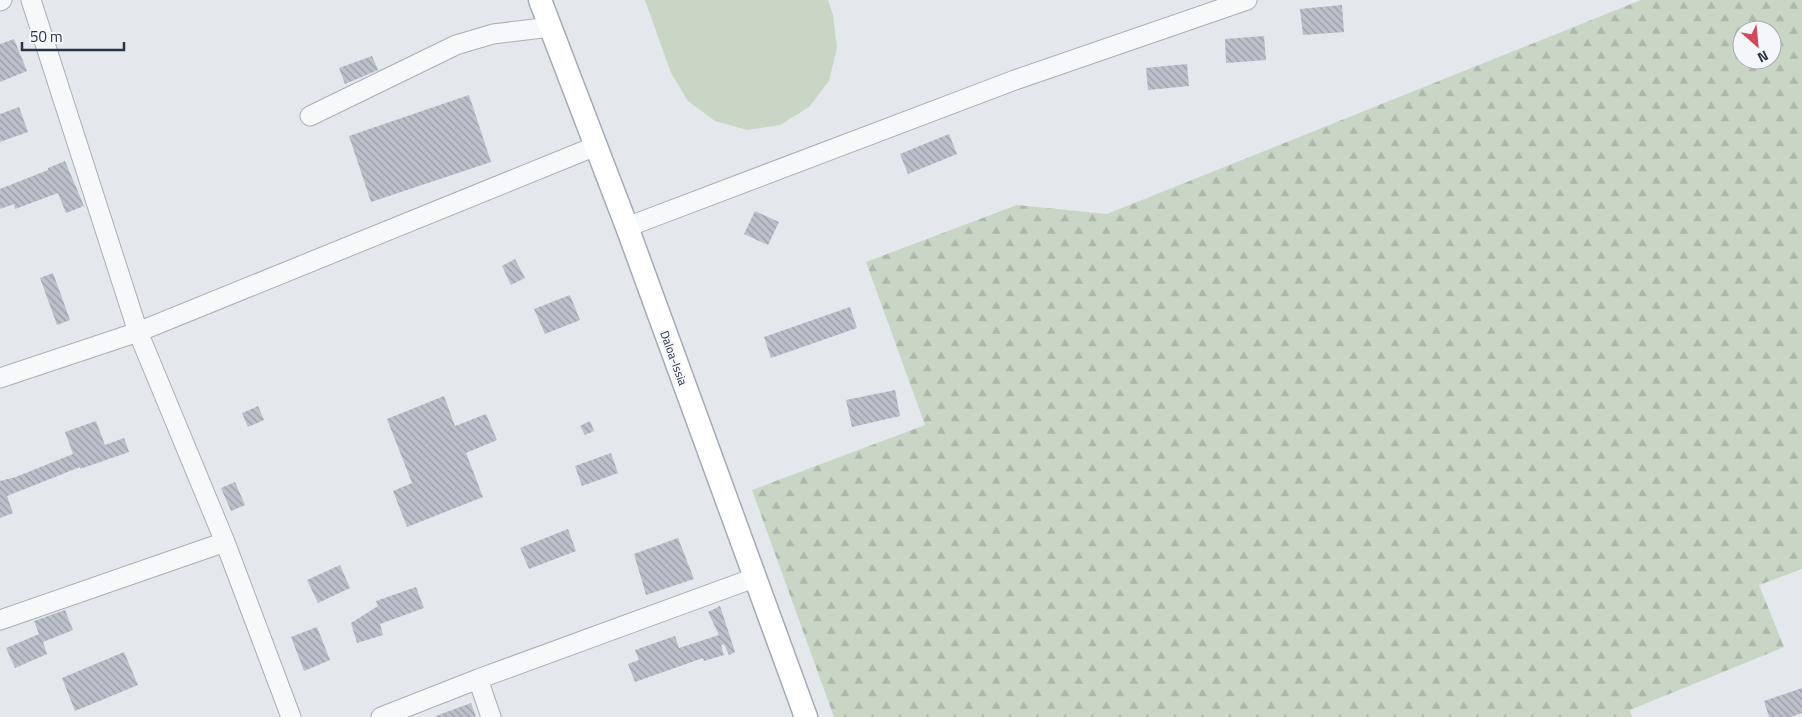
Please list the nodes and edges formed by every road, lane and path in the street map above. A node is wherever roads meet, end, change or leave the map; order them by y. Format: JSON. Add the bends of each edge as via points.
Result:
{"nodes":[{"id":1,"x":31,"y":0,"type":"edge"},
{"id":2,"x":540,"y":0,"type":"edge"},
{"id":3,"x":1247,"y":0,"type":"edge"},
{"id":4,"x":551,"y":27,"type":"junction"},
{"id":5,"x":310,"y":116,"type":"dead end"},
{"id":6,"x":596,"y":146,"type":"junction"},
{"id":7,"x":627,"y":227,"type":"junction"},
{"id":8,"x":138,"y":332,"type":"junction"},
{"id":9,"x":0,"y":378,"type":"edge"},
{"id":10,"x":225,"y":542,"type":"junction"},
{"id":11,"x":754,"y":578,"type":"junction"},
{"id":12,"x":0,"y":620,"type":"edge"},
{"id":13,"x":478,"y":679,"type":"junction"},
{"id":14,"x":291,"y":717,"type":"edge"},
{"id":15,"x":380,"y":717,"type":"edge"},
{"id":16,"x":492,"y":717,"type":"edge"},
{"id":17,"x":806,"y":717,"type":"edge"}],
"edges":[{"from":1,"to":8,"type":"street"},
{"from":2,"to":4,"type":"main road","name":"Daloa-Issia"},
{"from":3,"to":7,"type":"street","via":[[1015,80]]},
{"from":4,"to":5,"type":"street","via":[[493,34],[456,45]]},
{"from":4,"to":6,"type":"main road","name":"Daloa-Issia"},
{"from":6,"to":7,"type":"main road","name":"Daloa-Issia"},
{"from":6,"to":8,"type":"street"},
{"from":7,"to":11,"type":"main road","name":"Daloa-Issia"},
{"from":8,"to":9,"type":"street"},
{"from":8,"to":10,"type":"street"},
{"from":10,"to":12,"type":"street"},
{"from":10,"to":14,"type":"street"},
{"from":11,"to":13,"type":"street"},
{"from":11,"to":17,"type":"main road","name":"Daloa-Issia"},
{"from":13,"to":15,"type":"street"},
{"from":13,"to":16,"type":"street"}]}
